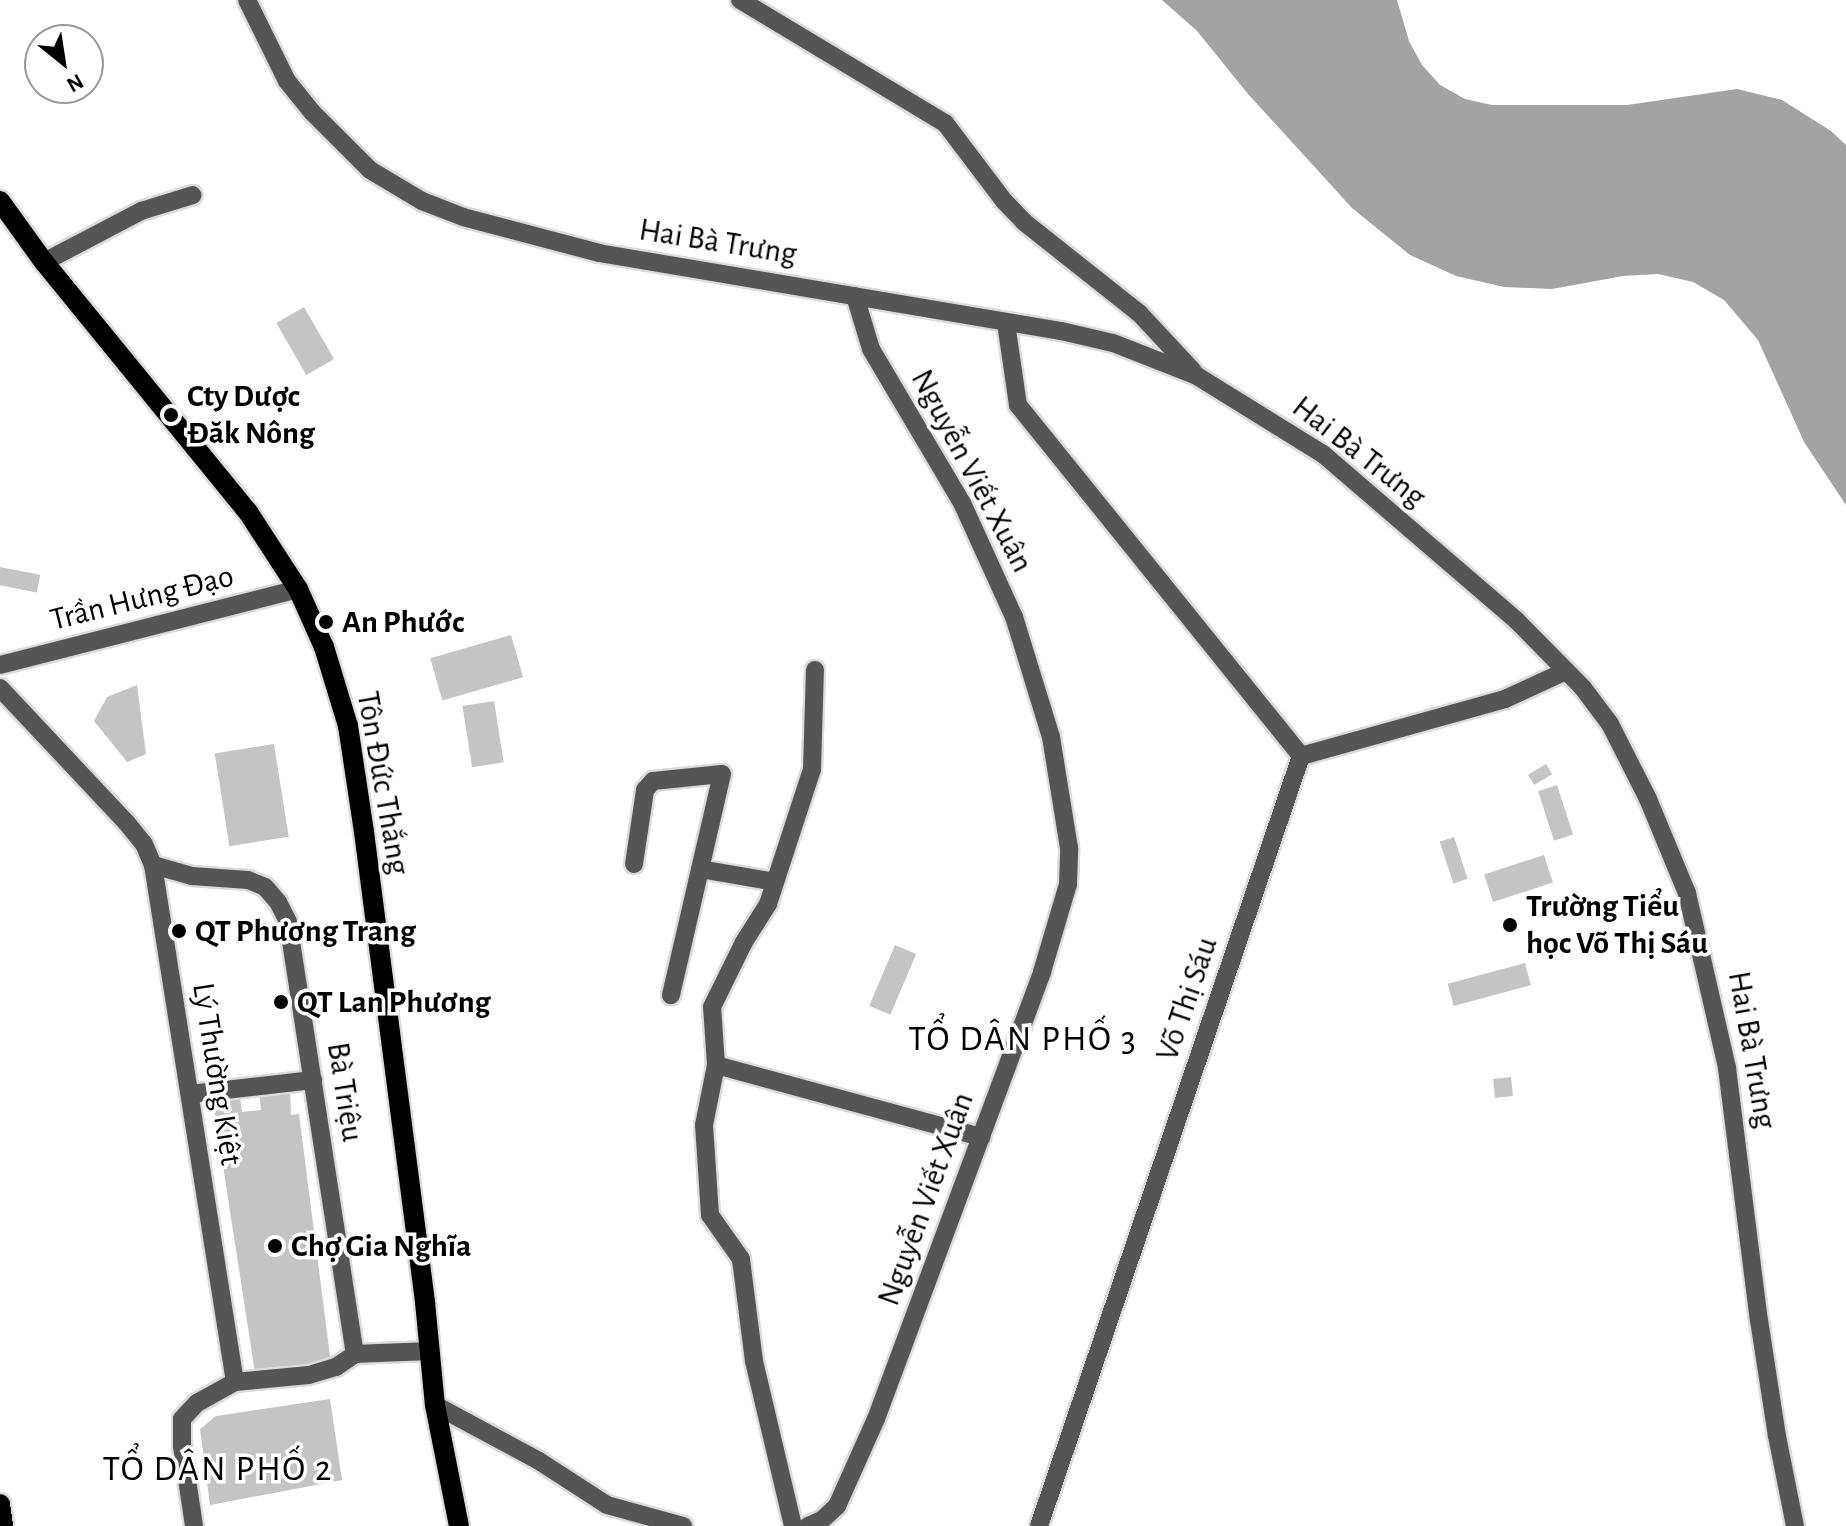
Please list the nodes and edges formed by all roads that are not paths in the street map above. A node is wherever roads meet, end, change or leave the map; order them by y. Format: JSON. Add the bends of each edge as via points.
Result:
{"nodes":[{"id":1,"x":247,"y":0,"type":"edge"},
{"id":2,"x":740,"y":0,"type":"edge"},
{"id":3,"x":193,"y":195,"type":"dead end"},
{"id":4,"x":0,"y":201,"type":"edge"},
{"id":5,"x":44,"y":262,"type":"junction"},
{"id":6,"x":855,"y":296,"type":"junction"},
{"id":7,"x":1006,"y":323,"type":"junction"},
{"id":8,"x":1197,"y":376,"type":"junction"},
{"id":9,"x":298,"y":589,"type":"junction"},
{"id":10,"x":0,"y":665,"type":"edge"},
{"id":11,"x":815,"y":670,"type":"dead end"},
{"id":12,"x":1566,"y":671,"type":"junction"},
{"id":13,"x":0,"y":688,"type":"edge"},
{"id":14,"x":1301,"y":756,"type":"junction"},
{"id":15,"x":634,"y":864,"type":"dead end"},
{"id":16,"x":153,"y":865,"type":"junction"},
{"id":17,"x":700,"y":869,"type":"junction"},
{"id":18,"x":775,"y":882,"type":"junction"},
{"id":19,"x":671,"y":995,"type":"dead end"},
{"id":20,"x":716,"y":1065,"type":"junction"},
{"id":21,"x":313,"y":1080,"type":"junction"},
{"id":22,"x":190,"y":1094,"type":"junction"},
{"id":23,"x":981,"y":1137,"type":"junction"},
{"id":24,"x":429,"y":1351,"type":"junction"},
{"id":25,"x":355,"y":1354,"type":"junction"},
{"id":26,"x":235,"y":1382,"type":"junction"},
{"id":27,"x":435,"y":1405,"type":"junction"},
{"id":28,"x":0,"y":1504,"type":"edge"},
{"id":29,"x":3,"y":1526,"type":"edge"},
{"id":30,"x":194,"y":1526,"type":"edge"},
{"id":31,"x":459,"y":1526,"type":"edge"},
{"id":32,"x":683,"y":1526,"type":"edge"},
{"id":33,"x":793,"y":1526,"type":"edge"},
{"id":34,"x":808,"y":1526,"type":"edge"},
{"id":35,"x":1039,"y":1526,"type":"edge"},
{"id":36,"x":1795,"y":1526,"type":"edge"}],
"edges":[{"from":1,"to":6,"type":"street","name":"Hai Bà Trưng","via":[[287,81],[312,112],[370,170],[422,201],[599,253]]},
{"from":2,"to":8,"type":"street","via":[[945,123],[1014,211],[1139,313]]},
{"from":3,"to":5,"type":"street","via":[[141,211]]},
{"from":4,"to":5,"type":"main road","name":"Tôn Đức Thắng"},
{"from":5,"to":9,"type":"main road","name":"Tôn Đức Thắng","via":[[239,500]]},
{"from":6,"to":7,"type":"street","name":"Hai Bà Trưng"},
{"from":6,"to":23,"type":"street","name":"Nguyễn Viết Xuân","via":[[871,349],[962,503],[1014,617],[1036,681],[1064,804],[1068,884],[1042,972]]},
{"from":7,"to":8,"type":"street","name":"Hai Bà Trưng","via":[[1113,343]]},
{"from":7,"to":14,"type":"street","via":[[1018,405]]},
{"from":8,"to":12,"type":"street","name":"Hai Bà Trưng","via":[[1323,454],[1516,620]]},
{"from":9,"to":10,"type":"street","name":"Trần Hưng Đạo"},
{"from":9,"to":24,"type":"main road","name":"Tôn Đức Thắng","via":[[324,647],[348,726]]},
{"from":11,"to":18,"type":"street","via":[[812,769]]},
{"from":12,"to":14,"type":"street","via":[[1505,699]]},
{"from":12,"to":36,"type":"street","name":"Hai Bà Trưng","via":[[1622,744],[1671,850],[1698,932],[1737,1128],[1759,1320]]},
{"from":13,"to":16,"type":"street","name":"Lý Thường Kiệt","via":[[126,822]]},
{"from":14,"to":35,"type":"street","name":"Võ Thị Sáu"},
{"from":15,"to":17,"type":"street","via":[[645,790],[653,781],[722,774]]},
{"from":16,"to":21,"type":"street","name":"Bà Triệu","via":[[192,876],[248,880],[265,887],[278,902],[288,922]]},
{"from":16,"to":22,"type":"street","name":"Lý Thường Kiệt"},
{"from":17,"to":18,"type":"street"},
{"from":17,"to":19,"type":"street"},
{"from":18,"to":20,"type":"street","via":[[712,1007]]},
{"from":20,"to":23,"type":"street"},
{"from":20,"to":33,"type":"street","via":[[704,1125],[710,1215],[741,1259],[754,1361]]},
{"from":21,"to":22,"type":"street"},
{"from":21,"to":25,"type":"street","name":"Bà Triệu"},
{"from":22,"to":26,"type":"street","name":"Lý Thường Kiệt"},
{"from":23,"to":34,"type":"street","name":"Nguyễn Viết Xuân","via":[[876,1419],[837,1506]]},
{"from":24,"to":25,"type":"street"},
{"from":24,"to":27,"type":"main road","name":"Tôn Đức Thắng"},
{"from":25,"to":26,"type":"street","via":[[309,1375]]},
{"from":26,"to":30,"type":"street","via":[[197,1403],[182,1419]]},
{"from":27,"to":31,"type":"main road","name":"Tôn Đức Thắng"},
{"from":27,"to":32,"type":"street","via":[[607,1505]]},
{"from":28,"to":29,"type":"main road"}]}
